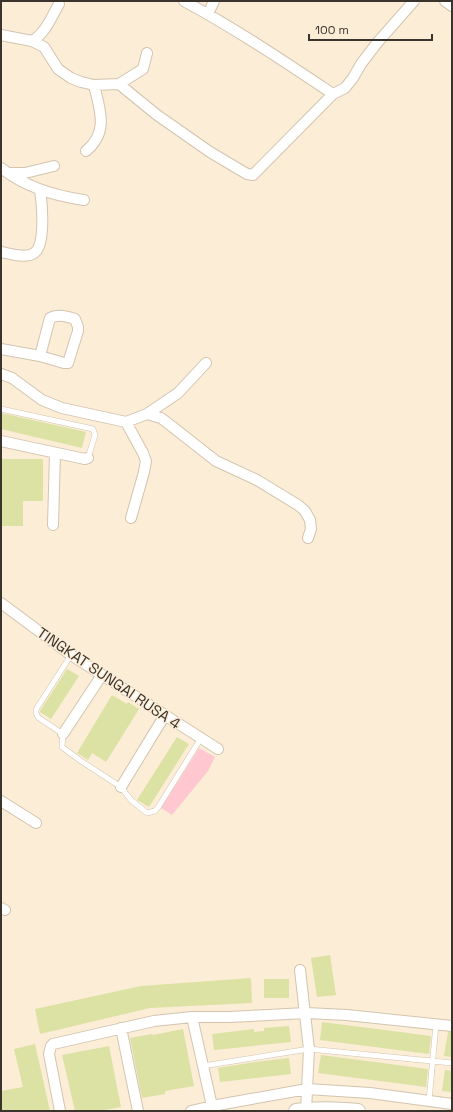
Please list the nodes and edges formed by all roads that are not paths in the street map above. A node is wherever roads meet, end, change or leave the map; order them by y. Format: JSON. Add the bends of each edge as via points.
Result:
{"nodes":[{"id":1,"x":184,"y":1,"type":"edge"},
{"id":2,"x":214,"y":1,"type":"edge"},
{"id":3,"x":414,"y":1,"type":"edge"},
{"id":4,"x":445,"y":1,"type":"edge"},
{"id":5,"x":59,"y":4,"type":"dead end"},
{"id":6,"x":452,"y":6,"type":"edge"},
{"id":7,"x":208,"y":14,"type":"junction"},
{"id":8,"x":1,"y":35,"type":"edge"},
{"id":9,"x":32,"y":41,"type":"junction"},
{"id":10,"x":147,"y":53,"type":"dead end"},
{"id":11,"x":119,"y":84,"type":"junction"},
{"id":12,"x":94,"y":85,"type":"junction"},
{"id":13,"x":333,"y":94,"type":"junction"},
{"id":14,"x":86,"y":151,"type":"dead end"},
{"id":15,"x":54,"y":166,"type":"dead end"},
{"id":16,"x":4,"y":171,"type":"edge"},
{"id":17,"x":40,"y":190,"type":"junction"},
{"id":18,"x":84,"y":200,"type":"dead end"},
{"id":19,"x":1,"y":252,"type":"edge"},
{"id":20,"x":1,"y":349,"type":"edge"},
{"id":21,"x":40,"y":356,"type":"junction"},
{"id":22,"x":206,"y":362,"type":"dead end"},
{"id":23,"x":1,"y":374,"type":"edge"},
{"id":24,"x":1,"y":409,"type":"edge"},
{"id":25,"x":147,"y":414,"type":"junction"},
{"id":26,"x":126,"y":422,"type":"junction"},
{"id":27,"x":1,"y":440,"type":"edge"},
{"id":28,"x":54,"y":452,"type":"junction"},
{"id":29,"x":88,"y":458,"type":"joint"},
{"id":30,"x":131,"y":518,"type":"dead end"},
{"id":31,"x":53,"y":525,"type":"dead end"},
{"id":32,"x":308,"y":538,"type":"dead end"},
{"id":33,"x":1,"y":604,"type":"edge"},
{"id":34,"x":71,"y":655,"type":"junction"},
{"id":35,"x":102,"y":675,"type":"junction"},
{"id":36,"x":165,"y":715,"type":"junction"},
{"id":37,"x":62,"y":734,"type":"junction"},
{"id":38,"x":201,"y":738,"type":"junction"},
{"id":39,"x":218,"y":749,"type":"dead end"},
{"id":40,"x":121,"y":787,"type":"junction"},
{"id":41,"x":1,"y":801,"type":"edge"},
{"id":42,"x":36,"y":822,"type":"dead end"},
{"id":43,"x":300,"y":970,"type":"dead end"},
{"id":44,"x":306,"y":1013,"type":"junction"},
{"id":45,"x":192,"y":1017,"type":"junction"},
{"id":46,"x":436,"y":1024,"type":"junction"},
{"id":47,"x":452,"y":1026,"type":"edge"},
{"id":48,"x":121,"y":1028,"type":"junction"},
{"id":49,"x":309,"y":1049,"type":"junction"},
{"id":50,"x":433,"y":1061,"type":"junction"},
{"id":51,"x":452,"y":1064,"type":"edge"},
{"id":52,"x":203,"y":1066,"type":"junction"},
{"id":53,"x":307,"y":1089,"type":"junction"},
{"id":54,"x":429,"y":1101,"type":"junction"},
{"id":55,"x":452,"y":1104,"type":"edge"},
{"id":56,"x":212,"y":1106,"type":"junction"},
{"id":57,"x":303,"y":1110,"type":"edge"},
{"id":58,"x":60,"y":1111,"type":"edge"},
{"id":59,"x":138,"y":1111,"type":"edge"},
{"id":60,"x":191,"y":1111,"type":"edge"},
{"id":61,"x":358,"y":1111,"type":"edge"}],
"edges":[{"from":1,"to":7,"type":"street"},
{"from":2,"to":7,"type":"street"},
{"from":3,"to":13,"type":"street","via":[[377,43],[345,88]]},
{"from":4,"to":6,"type":"street"},
{"from":5,"to":9,"type":"street","via":[[38,38]]},
{"from":7,"to":13,"type":"street"},
{"from":8,"to":9,"type":"street"},
{"from":9,"to":12,"type":"street","via":[[44,47],[64,74]]},
{"from":10,"to":11,"type":"street","via":[[143,69]]},
{"from":11,"to":12,"type":"street"},
{"from":11,"to":13,"type":"street","via":[[157,115],[210,152],[253,175]]},
{"from":12,"to":14,"type":"street","via":[[101,124],[97,138]]},
{"from":15,"to":16,"type":"street","via":[[25,172]]},
{"from":16,"to":17,"type":"street"},
{"from":17,"to":18,"type":"street"},
{"from":17,"to":19,"type":"street","via":[[42,227],[39,248],[33,254],[27,255]]},
{"from":20,"to":21,"type":"street"},
{"from":21,"to":21,"type":"street","via":[[50,318],[58,315],[75,319],[78,331],[68,363]]},
{"from":22,"to":25,"type":"street","via":[[178,393]]},
{"from":23,"to":26,"type":"street","via":[[12,378],[36,396],[62,408]]},
{"from":24,"to":29,"type":"lane","via":[[92,429],[95,434]]},
{"from":25,"to":26,"type":"street"},
{"from":25,"to":32,"type":"street","via":[[160,418],[216,461],[257,480],[298,505],[310,520]]},
{"from":26,"to":30,"type":"street","via":[[146,461]]},
{"from":27,"to":28,"type":"street"},
{"from":28,"to":29,"type":"street"},
{"from":28,"to":31,"type":"street"},
{"from":33,"to":34,"type":"street","name":"TINGKAT SUNGAI RUSA 4"},
{"from":34,"to":35,"type":"street","name":"TINGKAT SUNGAI RUSA 4"},
{"from":34,"to":37,"type":"lane","via":[[35,711],[39,718]]},
{"from":35,"to":36,"type":"street","name":"TINGKAT SUNGAI RUSA 4"},
{"from":35,"to":37,"type":"street"},
{"from":36,"to":38,"type":"street","name":"TINGKAT SUNGAI RUSA 4"},
{"from":36,"to":40,"type":"street"},
{"from":37,"to":40,"type":"lane","via":[[62,747]]},
{"from":38,"to":39,"type":"street","name":"TINGKAT SUNGAI RUSA 4"},
{"from":38,"to":40,"type":"lane","via":[[155,811],[147,813],[131,800]]},
{"from":41,"to":42,"type":"street"},
{"from":43,"to":44,"type":"street"},
{"from":44,"to":45,"type":"street"},
{"from":44,"to":46,"type":"street"},
{"from":44,"to":49,"type":"street"},
{"from":45,"to":48,"type":"street"},
{"from":45,"to":52,"type":"street"},
{"from":46,"to":47,"type":"street"},
{"from":46,"to":50,"type":"lane"},
{"from":48,"to":58,"type":"street","via":[[51,1046],[49,1054]]},
{"from":48,"to":59,"type":"street"},
{"from":49,"to":50,"type":"lane"},
{"from":49,"to":52,"type":"lane"},
{"from":49,"to":53,"type":"street"},
{"from":50,"to":51,"type":"lane"},
{"from":50,"to":54,"type":"lane"},
{"from":52,"to":56,"type":"street"},
{"from":53,"to":54,"type":"street","via":[[370,1093]]},
{"from":53,"to":56,"type":"street"},
{"from":53,"to":57,"type":"street"},
{"from":54,"to":55,"type":"street"},
{"from":56,"to":60,"type":"street"},
{"from":57,"to":61,"type":"street"}]}
